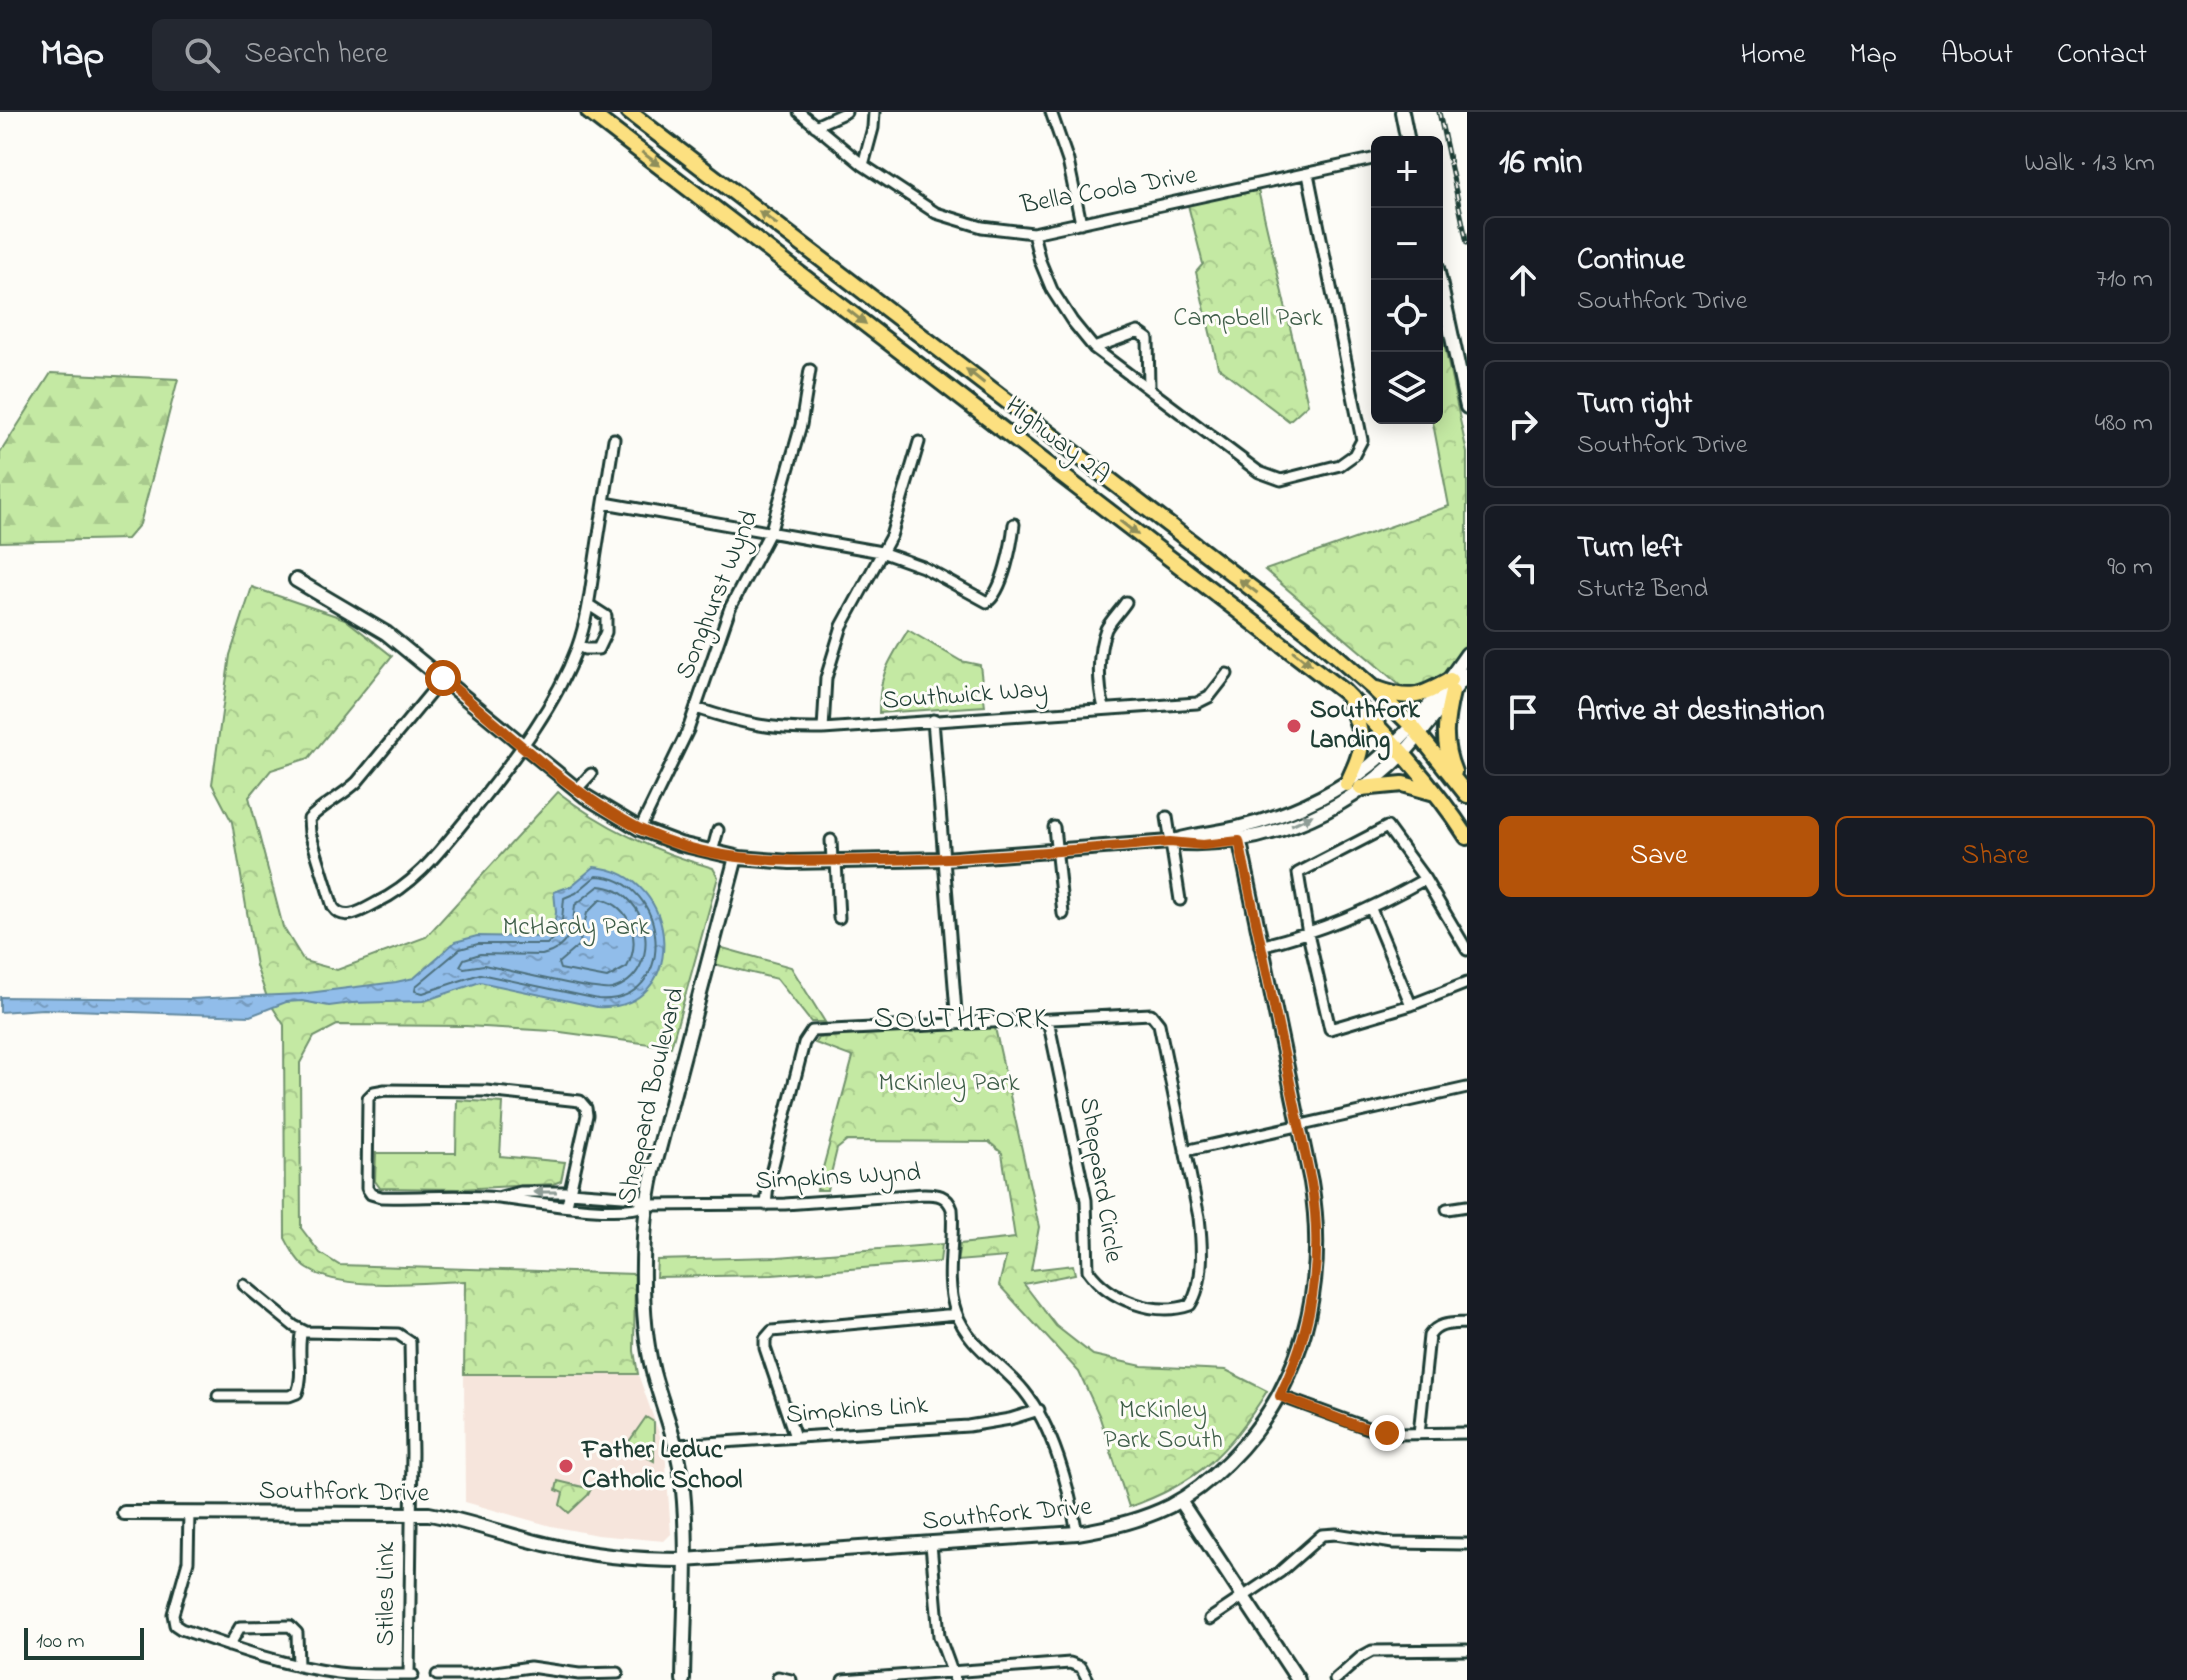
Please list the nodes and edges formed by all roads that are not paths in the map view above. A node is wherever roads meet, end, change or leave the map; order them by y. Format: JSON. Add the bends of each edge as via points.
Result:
{"nodes":[{"id":1,"x":589,"y":112,"type":"edge"},
{"id":2,"x":629,"y":112,"type":"edge"},
{"id":3,"x":799,"y":112,"type":"edge"},
{"id":4,"x":846,"y":112,"type":"edge"},
{"id":5,"x":874,"y":112,"type":"edge"},
{"id":6,"x":1051,"y":112,"type":"edge"},
{"id":7,"x":1402,"y":112,"type":"edge"},
{"id":8,"x":815,"y":126,"type":"junction"},
{"id":9,"x":1407,"y":136,"type":"edge"},
{"id":10,"x":1371,"y":159,"type":"edge"},
{"id":11,"x":863,"y":165,"type":"junction"},
{"id":12,"x":1308,"y":174,"type":"junction"},
{"id":13,"x":1081,"y":223,"type":"junction"},
{"id":14,"x":1033,"y":233,"type":"junction"},
{"id":15,"x":1440,"y":280,"type":"edge"},
{"id":16,"x":1094,"y":348,"type":"junction"},
{"id":17,"x":810,"y":370,"type":"dead end"},
{"id":18,"x":1149,"y":387,"type":"junction"},
{"id":19,"x":1467,"y":407,"type":"edge"},
{"id":20,"x":614,"y":439,"type":"dead end"},
{"id":21,"x":919,"y":442,"type":"dead end"},
{"id":22,"x":605,"y":503,"type":"junction"},
{"id":23,"x":1014,"y":524,"type":"dead end"},
{"id":24,"x":771,"y":530,"type":"junction"},
{"id":25,"x":881,"y":552,"type":"junction"},
{"id":26,"x":296,"y":580,"type":"dead end"},
{"id":27,"x":1126,"y":602,"type":"dead end"},
{"id":28,"x":589,"y":605,"type":"junction"},
{"id":29,"x":578,"y":646,"type":"junction"},
{"id":30,"x":1467,"y":654,"type":"edge"},
{"id":31,"x":1227,"y":674,"type":"dead end"},
{"id":32,"x":1467,"y":674,"type":"edge"},
{"id":33,"x":443,"y":678,"type":"junction"},
{"id":34,"x":1451,"y":686,"type":"junction"},
{"id":35,"x":1373,"y":688,"type":"junction"},
{"id":36,"x":1344,"y":692,"type":"junction"},
{"id":37,"x":696,"y":708,"type":"junction"},
{"id":38,"x":1104,"y":708,"type":"junction"},
{"id":39,"x":933,"y":720,"type":"junction"},
{"id":40,"x":823,"y":729,"type":"junction"},
{"id":41,"x":1416,"y":731,"type":"junction"},
{"id":42,"x":524,"y":746,"type":"junction"},
{"id":43,"x":1399,"y":749,"type":"junction"},
{"id":44,"x":591,"y":774,"type":"dead end"},
{"id":45,"x":1354,"y":786,"type":"junction"},
{"id":46,"x":577,"y":789,"type":"junction"},
{"id":47,"x":1464,"y":791,"type":"edge"},
{"id":48,"x":1435,"y":793,"type":"junction"},
{"id":49,"x":1167,"y":817,"type":"dead end"},
{"id":50,"x":1054,"y":827,"type":"dead end"},
{"id":51,"x":640,"y":829,"type":"junction"},
{"id":52,"x":718,"y":830,"type":"dead end"},
{"id":53,"x":1238,"y":834,"type":"junction"},
{"id":54,"x":1467,"y":837,"type":"edge"},
{"id":55,"x":831,"y":840,"type":"dead end"},
{"id":56,"x":1170,"y":842,"type":"junction"},
{"id":57,"x":1056,"y":851,"type":"junction"},
{"id":58,"x":712,"y":852,"type":"junction"},
{"id":59,"x":736,"y":857,"type":"junction"},
{"id":60,"x":944,"y":859,"type":"junction"},
{"id":61,"x":834,"y":861,"type":"junction"},
{"id":62,"x":1425,"y":879,"type":"junction"},
{"id":63,"x":1180,"y":900,"type":"dead end"},
{"id":64,"x":1371,"y":909,"type":"junction"},
{"id":65,"x":1063,"y":914,"type":"dead end"},
{"id":66,"x":839,"y":918,"type":"dead end"},
{"id":67,"x":1308,"y":934,"type":"junction"},
{"id":68,"x":1260,"y":946,"type":"junction"},
{"id":69,"x":1467,"y":950,"type":"edge"},
{"id":70,"x":1467,"y":983,"type":"edge"},
{"id":71,"x":1411,"y":1005,"type":"junction"},
{"id":72,"x":1048,"y":1020,"type":"junction"},
{"id":73,"x":957,"y":1024,"type":"junction"},
{"id":74,"x":1467,"y":1088,"type":"edge"},
{"id":75,"x":1299,"y":1127,"type":"junction"},
{"id":76,"x":1185,"y":1151,"type":"junction"},
{"id":77,"x":570,"y":1192,"type":"junction"},
{"id":78,"x":498,"y":1198,"type":"junction"},
{"id":79,"x":567,"y":1205,"type":"junction"},
{"id":80,"x":647,"y":1205,"type":"junction"},
{"id":81,"x":766,"y":1205,"type":"junction"},
{"id":82,"x":1467,"y":1206,"type":"edge"},
{"id":83,"x":1447,"y":1209,"type":"dead end"},
{"id":84,"x":244,"y":1285,"type":"dead end"},
{"id":85,"x":957,"y":1314,"type":"junction"},
{"id":86,"x":1467,"y":1323,"type":"edge"},
{"id":87,"x":302,"y":1330,"type":"junction"},
{"id":88,"x":218,"y":1396,"type":"dead end"},
{"id":89,"x":1280,"y":1396,"type":"junction"},
{"id":90,"x":1039,"y":1410,"type":"junction"},
{"id":91,"x":1467,"y":1433,"type":"edge"},
{"id":92,"x":1419,"y":1434,"type":"junction"},
{"id":93,"x":795,"y":1437,"type":"junction"},
{"id":94,"x":677,"y":1445,"type":"junction"},
{"id":95,"x":1180,"y":1501,"type":"junction"},
{"id":96,"x":124,"y":1513,"type":"dead end"},
{"id":97,"x":189,"y":1513,"type":"junction"},
{"id":98,"x":410,"y":1513,"type":"junction"},
{"id":99,"x":1077,"y":1533,"type":"junction"},
{"id":100,"x":931,"y":1544,"type":"junction"},
{"id":101,"x":1467,"y":1544,"type":"edge"},
{"id":102,"x":684,"y":1560,"type":"junction"},
{"id":103,"x":1243,"y":1597,"type":"junction"},
{"id":104,"x":1210,"y":1619,"type":"dead end"},
{"id":105,"x":229,"y":1646,"type":"junction"},
{"id":106,"x":1467,"y":1650,"type":"edge"},
{"id":107,"x":298,"y":1666,"type":"junction"},
{"id":108,"x":618,"y":1673,"type":"dead end"},
{"id":109,"x":437,"y":1675,"type":"dead end"},
{"id":110,"x":953,"y":1676,"type":"edge"},
{"id":111,"x":778,"y":1677,"type":"dead end"},
{"id":112,"x":898,"y":1678,"type":"edge"},
{"id":113,"x":683,"y":1680,"type":"edge"},
{"id":114,"x":791,"y":1680,"type":"edge"},
{"id":115,"x":843,"y":1680,"type":"edge"},
{"id":116,"x":1088,"y":1680,"type":"edge"},
{"id":117,"x":1298,"y":1680,"type":"edge"},
{"id":118,"x":1335,"y":1680,"type":"edge"}],
"edges":[{"from":1,"to":36,"type":"main road","name":"Highway 2A","one_way":true},
{"from":35,"to":2,"type":"main road","name":"Highway 2A","one_way":true,"via":[[1310,633]]},
{"from":3,"to":8,"type":"street","name":"Bella Coola Drive"},
{"from":4,"to":8,"type":"street"},
{"from":5,"to":11,"type":"street"},
{"from":6,"to":13,"type":"street"},
{"from":7,"to":9,"type":"street"},
{"from":8,"to":11,"type":"street","name":"Bella Coola Drive"},
{"from":10,"to":12,"type":"street","name":"Bella Coola Drive"},
{"from":11,"to":14,"type":"street","name":"Bella Coola Drive","via":[[936,213],[982,227]]},
{"from":12,"to":13,"type":"street","name":"Bella Coola Drive"},
{"from":12,"to":18,"type":"street","via":[[1360,424],[1362,440],[1354,455],[1340,465],[1281,480],[1259,472]]},
{"from":13,"to":14,"type":"street","name":"Bella Coola Drive"},
{"from":14,"to":16,"type":"street","via":[[1052,290]]},
{"from":15,"to":19,"type":"street"},
{"from":16,"to":18,"type":"street"},
{"from":16,"to":18,"type":"street","via":[[1138,332],[1148,339]]},
{"from":17,"to":24,"type":"street","name":"Songhurst Wynd","via":[[801,425]]},
{"from":20,"to":22,"type":"street"},
{"from":21,"to":25,"type":"street","via":[[891,536]]},
{"from":22,"to":24,"type":"street"},
{"from":22,"to":28,"type":"street"},
{"from":23,"to":25,"type":"street","via":[[1004,569],[987,602],[923,567]]},
{"from":24,"to":25,"type":"street"},
{"from":24,"to":37,"type":"street","name":"Songhurst Wynd","via":[[730,608]]},
{"from":25,"to":40,"type":"street","via":[[842,626],[826,678]]},
{"from":26,"to":33,"type":"street","via":[[386,633]]},
{"from":27,"to":38,"type":"street","via":[[1107,627],[1102,645]]},
{"from":28,"to":29,"type":"street"},
{"from":28,"to":29,"type":"street","via":[[606,616],[606,632],[598,649]]},
{"from":29,"to":42,"type":"street"},
{"from":30,"to":34,"type":"street"},
{"from":31,"to":38,"type":"street","name":"Southwick Way","via":[[1209,697],[1197,703]]},
{"from":32,"to":34,"type":"street"},
{"from":33,"to":42,"type":"street"},
{"from":33,"to":42,"type":"street","via":[[357,782],[309,819],[336,912],[359,912],[415,878]]},
{"from":34,"to":35,"type":"main road","via":[[1410,697]]},
{"from":34,"to":41,"type":"street"},
{"from":34,"to":47,"type":"main road","via":[[1444,740]]},
{"from":35,"to":41,"type":"main road","name":"Highway 2A"},
{"from":36,"to":43,"type":"main road","name":"Highway 2A"},
{"from":36,"to":45,"type":"main road","via":[[1363,738]]},
{"from":37,"to":40,"type":"street","name":"Southwick Way","via":[[758,726]]},
{"from":37,"to":51,"type":"street","name":"Songhurst Wynd"},
{"from":38,"to":39,"type":"street","name":"Southwick Way"},
{"from":39,"to":40,"type":"street","name":"Southwick Way"},
{"from":39,"to":60,"type":"street"},
{"from":41,"to":43,"type":"street"},
{"from":41,"to":47,"type":"main road","name":"Highway 2A"},
{"from":42,"to":46,"type":"street"},
{"from":43,"to":45,"type":"street"},
{"from":43,"to":48,"type":"main road","name":"Highway 2A"},
{"from":44,"to":46,"type":"street"},
{"from":45,"to":48,"type":"main road","via":[[1403,784]]},
{"from":45,"to":53,"type":"street"},
{"from":46,"to":51,"type":"street"},
{"from":48,"to":54,"type":"main road","name":"Highway 2A"},
{"from":49,"to":56,"type":"street"},
{"from":50,"to":57,"type":"street"},
{"from":51,"to":58,"type":"street"},
{"from":52,"to":58,"type":"street"},
{"from":53,"to":56,"type":"street","via":[[1203,845]]},
{"from":53,"to":68,"type":"street","name":"Southfork Drive"},
{"from":55,"to":61,"type":"street"},
{"from":56,"to":57,"type":"street"},
{"from":56,"to":63,"type":"street"},
{"from":57,"to":60,"type":"street"},
{"from":57,"to":65,"type":"street"},
{"from":58,"to":59,"type":"street"},
{"from":59,"to":61,"type":"street"},
{"from":59,"to":80,"type":"street","name":"Sheppard Boulevard"},
{"from":60,"to":61,"type":"street"},
{"from":60,"to":73,"type":"street"},
{"from":61,"to":66,"type":"street"},
{"from":62,"to":64,"type":"street"},
{"from":62,"to":67,"type":"street","via":[[1387,827],[1298,873]]},
{"from":62,"to":69,"type":"street"},
{"from":64,"to":67,"type":"street"},
{"from":64,"to":71,"type":"street"},
{"from":67,"to":68,"type":"street"},
{"from":67,"to":71,"type":"street","via":[[1330,1029]]},
{"from":68,"to":75,"type":"street","name":"Southfork Drive"},
{"from":70,"to":71,"type":"street"},
{"from":72,"to":73,"type":"street","name":"Sheppard Circle"},
{"from":72,"to":76,"type":"street","name":"Sheppard Circle","via":[[1144,1013],[1156,1018]]},
{"from":72,"to":76,"type":"street","name":"Sheppard Circle","via":[[1086,1200],[1088,1270],[1109,1291],[1152,1308],[1190,1305],[1197,1291],[1201,1230]]},
{"from":73,"to":81,"type":"street","name":"Sheppard Circle","via":[[821,1029],[809,1034]]},
{"from":74,"to":75,"type":"street"},
{"from":75,"to":76,"type":"street"},
{"from":75,"to":89,"type":"street","name":"Southfork Drive","via":[[1314,1201],[1317,1265],[1305,1330]]},
{"from":77,"to":78,"type":"street","one_way":true,"via":[[520,1192]]},
{"from":77,"to":78,"type":"street","via":[[587,1115],[580,1101],[486,1091],[385,1090],[368,1098],[366,1182],[371,1194]]},
{"from":77,"to":79,"type":"street"},
{"from":77,"to":80,"type":"street","via":[[636,1197]]},
{"from":78,"to":79,"type":"street"},
{"from":79,"to":80,"type":"street","via":[[635,1210]]},
{"from":80,"to":81,"type":"street","name":"Simpkins Wynd"},
{"from":80,"to":94,"type":"street","name":"Sheppard Boulevard","via":[[648,1343]]},
{"from":81,"to":85,"type":"street","name":"Simpkins Wynd","via":[[942,1196],[952,1209],[950,1274]]},
{"from":82,"to":83,"type":"street"},
{"from":84,"to":87,"type":"street"},
{"from":85,"to":90,"type":"street","name":"Simpkins Wynd","via":[[982,1350]]},
{"from":85,"to":93,"type":"street","via":[[772,1331],[765,1348]]},
{"from":86,"to":92,"type":"street","via":[[1436,1327],[1429,1336]]},
{"from":87,"to":88,"type":"street","via":[[297,1393]]},
{"from":87,"to":98,"type":"street","name":"Stiles Link","via":[[398,1334],[410,1342]]},
{"from":89,"to":92,"type":"street","via":[[1366,1428]]},
{"from":89,"to":95,"type":"street","name":"Southfork Drive","via":[[1239,1452]]},
{"from":90,"to":93,"type":"street","name":"Simpkins Link","via":[[968,1426]]},
{"from":90,"to":99,"type":"street","name":"Simpkins Wynd"},
{"from":91,"to":92,"type":"street"},
{"from":93,"to":94,"type":"street","name":"Simpkins Link"},
{"from":94,"to":102,"type":"street","name":"Sheppard Boulevard"},
{"from":95,"to":99,"type":"street","name":"Southfork Drive","via":[[1131,1522]]},
{"from":95,"to":103,"type":"street"},
{"from":96,"to":97,"type":"street","name":"Southfork Drive"},
{"from":97,"to":98,"type":"street","name":"Southfork Drive"},
{"from":97,"to":105,"type":"street","via":[[186,1572],[173,1619],[181,1629]]},
{"from":98,"to":102,"type":"street","name":"Southfork Drive","via":[[575,1551]]},
{"from":98,"to":107,"type":"street","name":"Stiles Link","via":[[412,1675],[353,1675]]},
{"from":99,"to":100,"type":"street","name":"Southfork Drive"},
{"from":100,"to":102,"type":"street","name":"Southfork Drive"},
{"from":100,"to":110,"type":"street","via":[[938,1628]]},
{"from":101,"to":103,"type":"street","via":[[1393,1543],[1328,1533]]},
{"from":102,"to":113,"type":"street","name":"Sheppard Boulevard"},
{"from":103,"to":104,"type":"street"},
{"from":103,"to":117,"type":"street"},
{"from":105,"to":107,"type":"street"},
{"from":105,"to":107,"type":"street","via":[[240,1627],[290,1626],[297,1633]]},
{"from":106,"to":118,"type":"street","via":[[1372,1651]]},
{"from":108,"to":109,"type":"street","via":[[530,1667]]},
{"from":110,"to":112,"type":"street"},
{"from":110,"to":116,"type":"street","via":[[1070,1663],[1081,1667]]},
{"from":111,"to":114,"type":"street"},
{"from":112,"to":115,"type":"street"}]}
